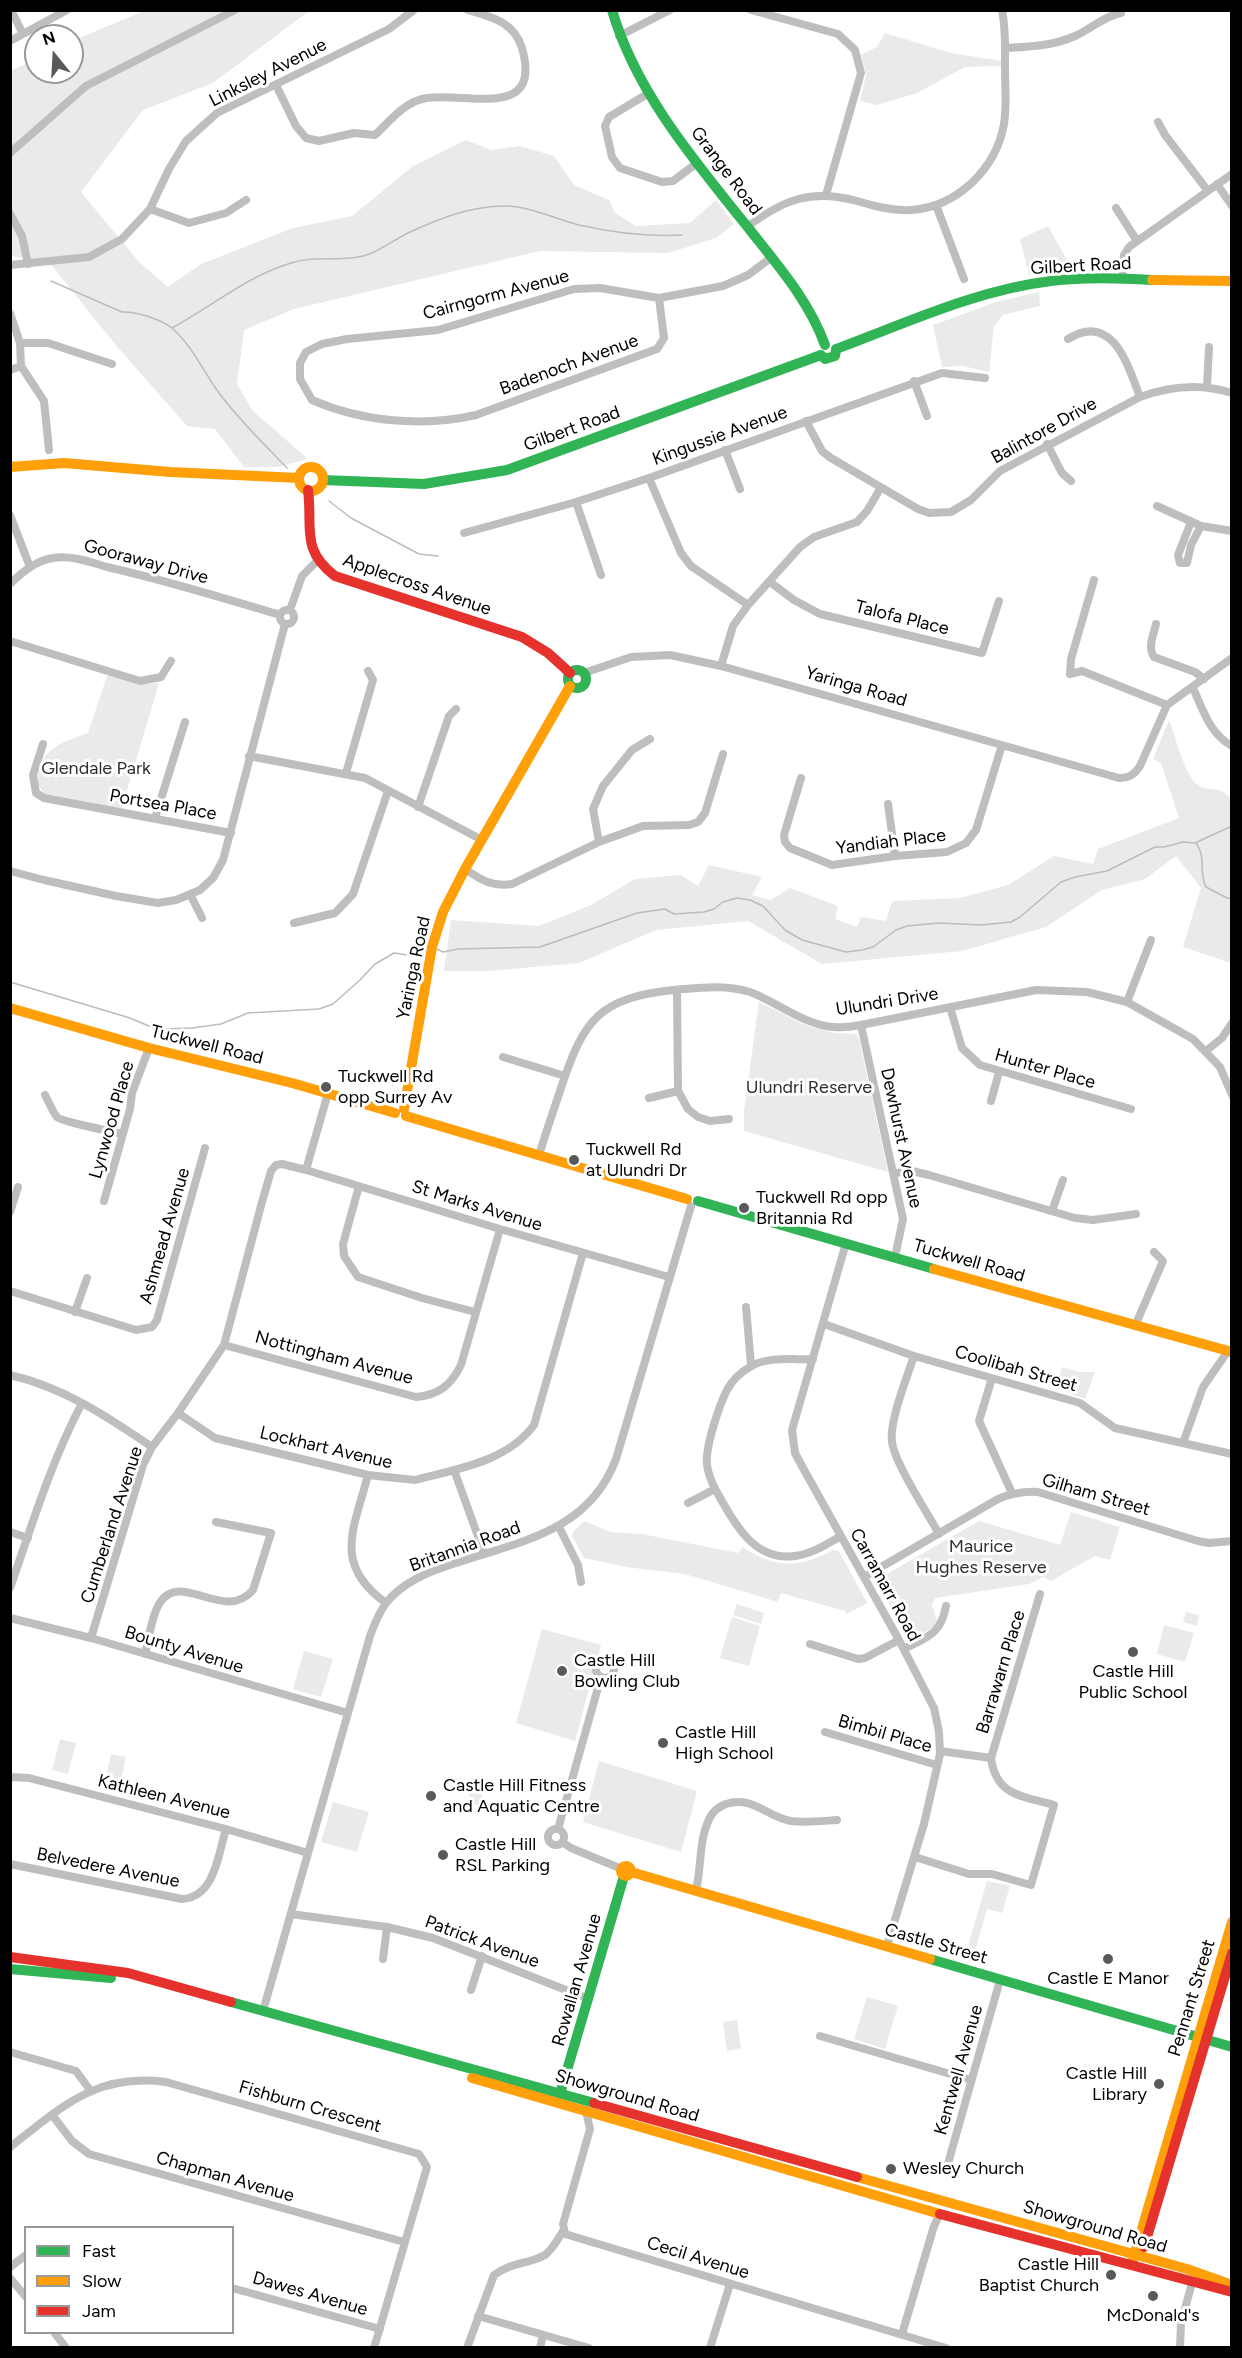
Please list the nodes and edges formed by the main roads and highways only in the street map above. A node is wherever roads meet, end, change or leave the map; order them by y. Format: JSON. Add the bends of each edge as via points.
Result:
{"nodes":[{"id":1,"x":612,"y":10,"type":"edge"},
{"id":2,"x":1232,"y":281,"type":"edge"},
{"id":3,"x":827,"y":350,"type":"junction"},
{"id":4,"x":10,"y":467,"type":"edge"},
{"id":5,"x":299,"y":478,"type":"junction"},
{"id":6,"x":323,"y":480,"type":"junction"},
{"id":7,"x":308,"y":490,"type":"junction"},
{"id":8,"x":570,"y":673,"type":"junction"},
{"id":9,"x":570,"y":686,"type":"junction"},
{"id":10,"x":10,"y":1008,"type":"edge"},
{"id":11,"x":402,"y":1113,"type":"junction"},
{"id":12,"x":1230,"y":1351,"type":"edge"},
{"id":13,"x":626,"y":1872,"type":"joint"},
{"id":14,"x":1232,"y":1922,"type":"edge"},
{"id":15,"x":1232,"y":1953,"type":"edge"},
{"id":16,"x":10,"y":1957,"type":"edge"},
{"id":17,"x":10,"y":1969,"type":"edge"},
{"id":18,"x":1201,"y":2039,"type":"junction"},
{"id":19,"x":1232,"y":2047,"type":"edge"},
{"id":20,"x":559,"y":2099,"type":"junction"},
{"id":21,"x":924,"y":2196,"type":"junction"},
{"id":22,"x":940,"y":2214,"type":"junction"},
{"id":23,"x":1144,"y":2217,"type":"junction"},
{"id":24,"x":1089,"y":2242,"type":"junction"},
{"id":25,"x":1136,"y":2262,"type":"junction"},
{"id":26,"x":1231,"y":2291,"type":"edge"}],
"edges":[{"from":1,"to":3,"type":"main road","name":"Grange Road","via":[[619,36],[649,93],[697,163],[807,306]]},
{"from":2,"to":3,"type":"main road","name":"Gilbert Road","via":[[1050,281],[975,299]]},
{"from":3,"to":6,"type":"main road","name":"Gilbert Road","via":[[498,472],[424,484]]},
{"from":4,"to":5,"type":"main road","via":[[67,462]]},
{"from":5,"to":6,"type":"main road","via":[[308,467],[318,469]]},
{"from":5,"to":7,"type":"main road"},
{"from":6,"to":7,"type":"main road","via":[[318,488]]},
{"from":7,"to":8,"type":"main road","name":"Applecross Avenue","via":[[309,541],[317,561],[335,576],[522,637]]},
{"from":8,"to":9,"type":"main road"},
{"from":8,"to":9,"type":"main road","via":[[584,673],[585,683],[580,688]]},
{"from":9,"to":11,"type":"main road","name":"Yaringa Road","via":[[465,869],[437,928]]},
{"from":10,"to":11,"type":"main road","name":"Tuckwell Road"},
{"from":11,"to":12,"type":"main road","name":"Tuckwell Road","via":[[692,1202]]},
{"from":13,"to":18,"type":"main road","name":"Castle Street"},
{"from":13,"to":20,"type":"main road","name":"Rowallan Avenue"},
{"from":14,"to":18,"type":"main road","name":"Pennant Street"},
{"from":15,"to":18,"type":"main road","name":"Pennant Street"},
{"from":16,"to":20,"type":"main road","name":"Showground Road","via":[[128,1973]]},
{"from":17,"to":20,"type":"main road","name":"Showground Road","via":[[148,1985]]},
{"from":18,"to":19,"type":"main road","name":"Castle Street"},
{"from":18,"to":23,"type":"main road","name":"Pennant Street"},
{"from":18,"to":25,"type":"main road","name":"Pennant Street"},
{"from":20,"to":21,"type":"main road","name":"Showground Road"},
{"from":20,"to":22,"type":"main road","name":"Showground Road","via":[[609,2118]]},
{"from":21,"to":22,"type":"main road"},
{"from":21,"to":24,"type":"main road","name":"Showground Road"},
{"from":22,"to":25,"type":"main road","name":"Showground Road"},
{"from":23,"to":24,"type":"main road","via":[[1136,2236],[1125,2244]]},
{"from":23,"to":25,"type":"main road","name":"Pennant Street"},
{"from":24,"to":25,"type":"main road","name":"Showground Road"},
{"from":25,"to":26,"type":"main road","name":"Showground Road","via":[[1192,2283]]},
{"from":25,"to":26,"type":"main road","name":"Showground Road","via":[[1187,2269]]}]}
